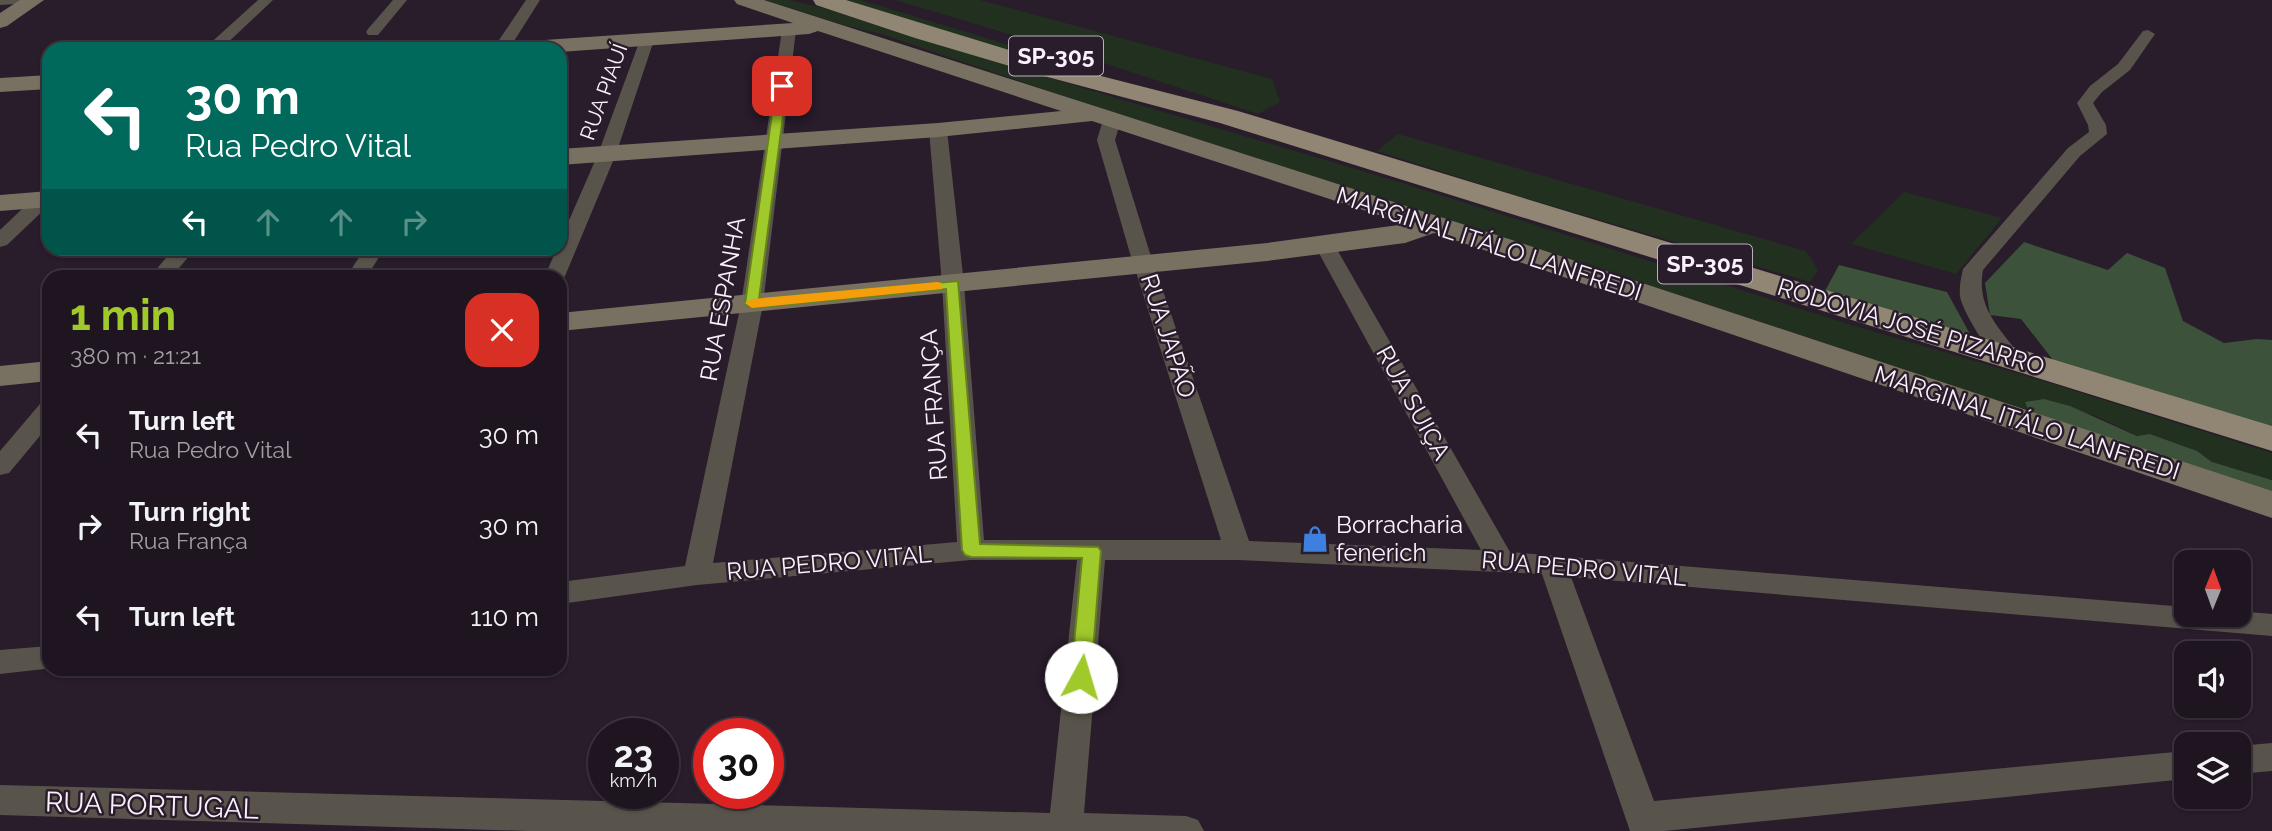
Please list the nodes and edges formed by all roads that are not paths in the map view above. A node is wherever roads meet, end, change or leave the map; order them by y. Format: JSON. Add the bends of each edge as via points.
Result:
{"nodes":[{"id":1,"x":16,"y":0,"type":"edge"},
{"id":2,"x":34,"y":0,"type":"edge"},
{"id":3,"x":266,"y":0,"type":"edge"},
{"id":4,"x":400,"y":0,"type":"edge"},
{"id":5,"x":533,"y":0,"type":"edge"},
{"id":6,"x":744,"y":0,"type":"edge"},
{"id":7,"x":808,"y":0,"type":"edge"},
{"id":8,"x":881,"y":0,"type":"edge"},
{"id":9,"x":0,"y":1,"type":"edge"},
{"id":10,"x":832,"y":11,"type":"edge"},
{"id":11,"x":0,"y":22,"type":"edge"},
{"id":12,"x":789,"y":30,"type":"junction"},
{"id":13,"x":373,"y":32,"type":"dead end"},
{"id":14,"x":2148,"y":34,"type":"dead end"},
{"id":15,"x":647,"y":40,"type":"junction"},
{"id":16,"x":220,"y":42,"type":"edge"},
{"id":17,"x":506,"y":42,"type":"edge"},
{"id":18,"x":567,"y":45,"type":"edge"},
{"id":19,"x":42,"y":82,"type":"edge"},
{"id":20,"x":0,"y":85,"type":"edge"},
{"id":21,"x":1229,"y":117,"type":"junction"},
{"id":22,"x":1104,"y":118,"type":"junction"},
{"id":23,"x":937,"y":130,"type":"junction"},
{"id":24,"x":774,"y":141,"type":"junction"},
{"id":25,"x":607,"y":154,"type":"junction"},
{"id":26,"x":567,"y":157,"type":"edge"},
{"id":27,"x":42,"y":199,"type":"edge"},
{"id":28,"x":0,"y":203,"type":"edge"},
{"id":29,"x":42,"y":203,"type":"edge"},
{"id":30,"x":1434,"y":225,"type":"junction"},
{"id":31,"x":0,"y":241,"type":"edge"},
{"id":32,"x":1325,"y":246,"type":"junction"},
{"id":33,"x":567,"y":248,"type":"edge"},
{"id":34,"x":179,"y":256,"type":"edge"},
{"id":35,"x":1145,"y":266,"type":"junction"},
{"id":36,"x":166,"y":270,"type":"edge"},
{"id":37,"x":953,"y":284,"type":"junction"},
{"id":38,"x":752,"y":304,"type":"junction"},
{"id":39,"x":567,"y":321,"type":"edge"},
{"id":40,"x":2009,"y":357,"type":"junction"},
{"id":41,"x":42,"y":373,"type":"edge"},
{"id":42,"x":0,"y":376,"type":"edge"},
{"id":43,"x":42,"y":417,"type":"edge"},
{"id":44,"x":2272,"y":439,"type":"edge"},
{"id":45,"x":0,"y":467,"type":"edge"},
{"id":46,"x":2272,"y":505,"type":"edge"},
{"id":47,"x":971,"y":550,"type":"junction"},
{"id":48,"x":1238,"y":550,"type":"junction"},
{"id":49,"x":1092,"y":551,"type":"junction"},
{"id":50,"x":1501,"y":561,"type":"junction"},
{"id":51,"x":1553,"y":566,"type":"junction"},
{"id":52,"x":697,"y":575,"type":"junction"},
{"id":53,"x":567,"y":592,"type":"edge"},
{"id":54,"x":2272,"y":625,"type":"edge"},
{"id":55,"x":42,"y":659,"type":"edge"},
{"id":56,"x":0,"y":662,"type":"edge"},
{"id":57,"x":2272,"y":757,"type":"edge"},
{"id":58,"x":2251,"y":759,"type":"edge"},
{"id":59,"x":2174,"y":766,"type":"edge"},
{"id":60,"x":0,"y":800,"type":"edge"},
{"id":61,"x":485,"y":823,"type":"edge"},
{"id":62,"x":1646,"y":824,"type":"edge"},
{"id":63,"x":1066,"y":830,"type":"edge"},
{"id":64,"x":1186,"y":831,"type":"edge"}],
"edges":[{"from":1,"to":9,"type":"street"},
{"from":2,"to":11,"type":"street"},
{"from":3,"to":16,"type":"street"},
{"from":4,"to":13,"type":"street"},
{"from":5,"to":17,"type":"street"},
{"from":6,"to":10,"type":"street","name":"MARGINAL ITÁLO LANFREDI","number":"SP-305"},
{"from":7,"to":10,"type":"main road","name":"RODOVIA JOSÉ PIZARRO"},
{"from":8,"to":21,"type":"main road","name":"RODOVIA JOSÉ PIZARRO","number":"SP-305"},
{"from":10,"to":12,"type":"street"},
{"from":10,"to":21,"type":"main road","name":"RODOVIA JOSÉ PIZARRO","number":"SP-305"},
{"from":10,"to":22,"type":"street","name":"MARGINAL ITÁLO LANFREDI","number":"SP-305","via":[[1007,84]]},
{"from":12,"to":15,"type":"street"},
{"from":12,"to":24,"type":"street","name":"RUA ESPANHA"},
{"from":14,"to":40,"type":"street","via":[[2124,67],[2085,103],[2098,134],[2074,152],[1973,269],[1970,299]]},
{"from":15,"to":18,"type":"street"},
{"from":15,"to":25,"type":"street","name":"RUA PIAUÍ"},
{"from":19,"to":20,"type":"street"},
{"from":21,"to":40,"type":"main road","name":"RODOVIA JOSÉ PIZARRO","number":"SP-305"},
{"from":22,"to":23,"type":"street"},
{"from":22,"to":30,"type":"street","name":"MARGINAL ITÁLO LANFREDI"},
{"from":22,"to":35,"type":"street","name":"RUA JAPÃO","via":[[1106,141]]},
{"from":23,"to":24,"type":"street"},
{"from":23,"to":37,"type":"street","name":"RUA FRANÇA"},
{"from":24,"to":25,"type":"street"},
{"from":24,"to":38,"type":"street","name":"RUA ESPANHA"},
{"from":25,"to":26,"type":"street"},
{"from":25,"to":33,"type":"street","name":"RUA PIAUÍ"},
{"from":27,"to":28,"type":"street"},
{"from":29,"to":31,"type":"street"},
{"from":30,"to":32,"type":"street"},
{"from":30,"to":46,"type":"street","name":"MARGINAL ITÁLO LANFREDI"},
{"from":32,"to":35,"type":"street"},
{"from":32,"to":50,"type":"street","name":"RUA SUIÇA"},
{"from":34,"to":36,"type":"street"},
{"from":35,"to":37,"type":"street"},
{"from":35,"to":48,"type":"street","name":"RUA JAPÃO"},
{"from":37,"to":38,"type":"street"},
{"from":37,"to":47,"type":"street","name":"RUA FRANÇA"},
{"from":38,"to":39,"type":"street"},
{"from":38,"to":52,"type":"street","name":"RUA ESPANHA"},
{"from":40,"to":44,"type":"main road","name":"RODOVIA JOSÉ PIZARRO","number":"SP-305"},
{"from":41,"to":42,"type":"street"},
{"from":43,"to":45,"type":"street"},
{"from":47,"to":49,"type":"street","name":"RUA PEDRO VITAL"},
{"from":47,"to":52,"type":"street","name":"RUA PEDRO VITAL"},
{"from":48,"to":49,"type":"street","name":"RUA PEDRO VITAL"},
{"from":48,"to":50,"type":"street","name":"RUA PEDRO VITAL"},
{"from":49,"to":63,"type":"street"},
{"from":50,"to":51,"type":"street","name":"RUA PEDRO VITAL"},
{"from":51,"to":54,"type":"street","name":"RUA PEDRO VITAL"},
{"from":51,"to":62,"type":"street"},
{"from":52,"to":53,"type":"street","name":"RUA PEDRO VITAL"},
{"from":55,"to":56,"type":"street"},
{"from":57,"to":58,"type":"street"},
{"from":59,"to":62,"type":"street"},
{"from":60,"to":61,"type":"street","name":"RUA PORTUGAL"},
{"from":61,"to":63,"type":"street","name":"RUA PORTUGAL"},
{"from":63,"to":64,"type":"street","name":"RUA PORTUGAL"}]}
